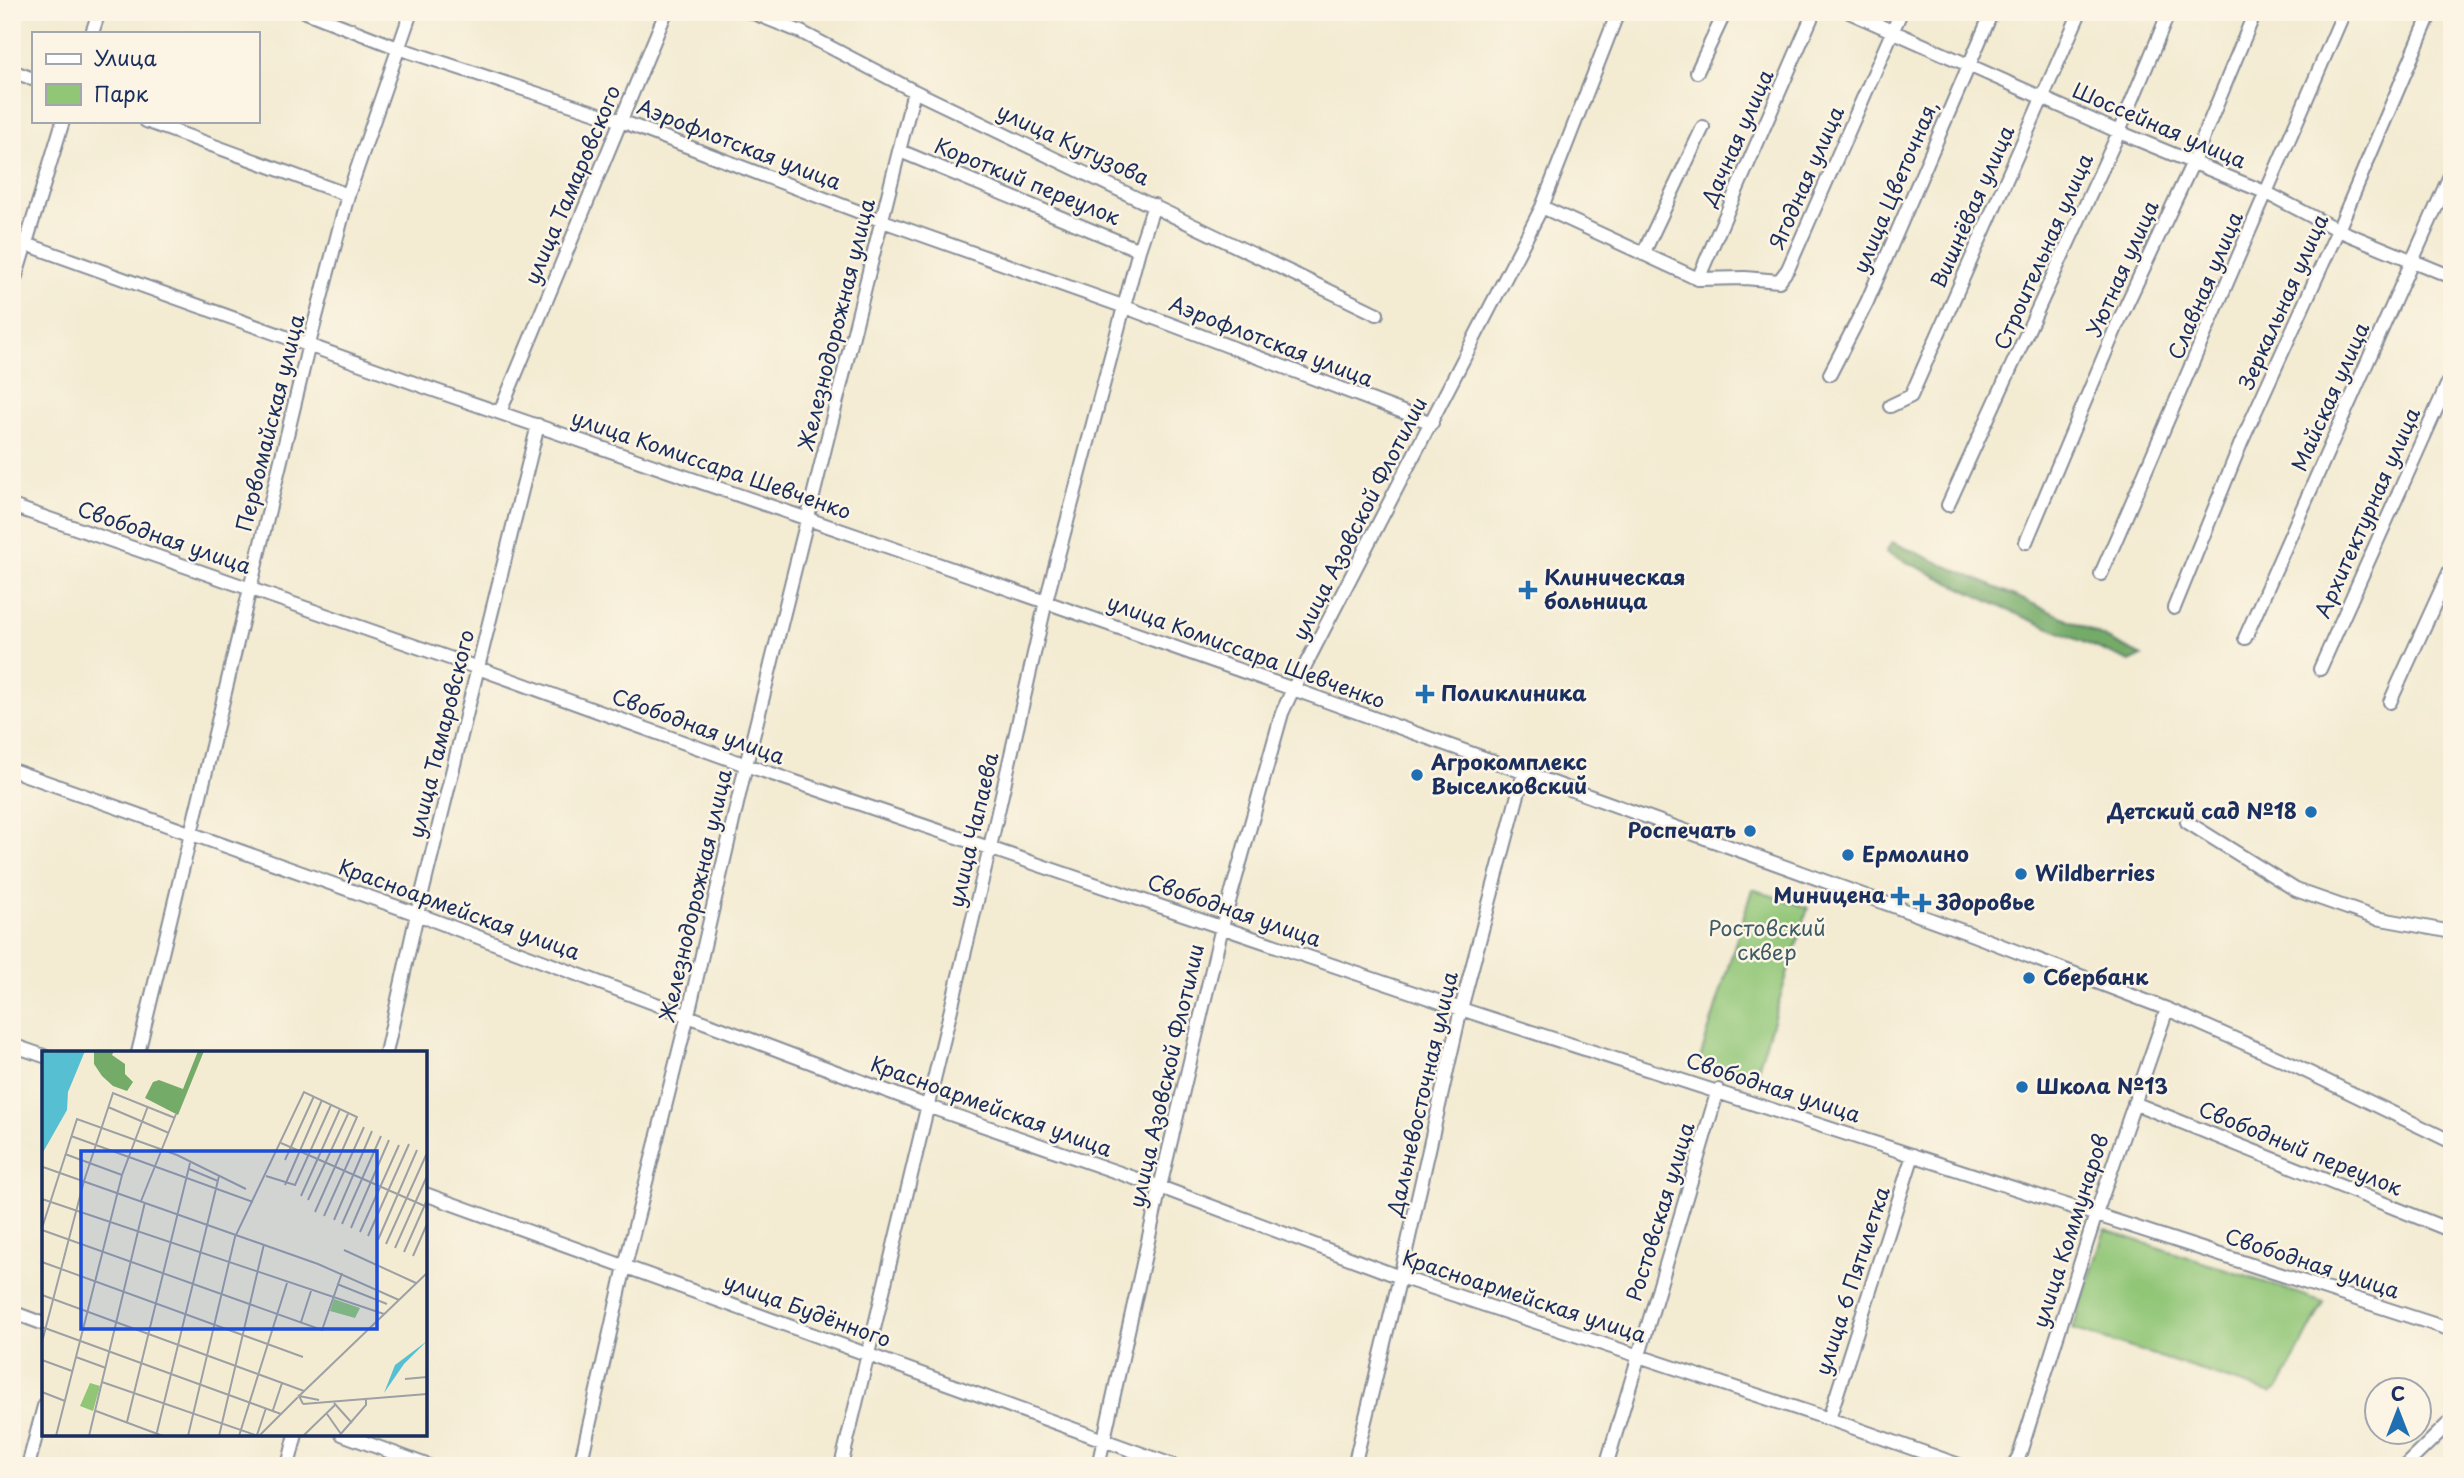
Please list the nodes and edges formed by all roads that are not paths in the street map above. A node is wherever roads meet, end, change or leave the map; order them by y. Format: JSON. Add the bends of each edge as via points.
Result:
{"nodes":[{"id":1,"x":99,"y":12,"type":"edge"},
{"id":2,"x":306,"y":12,"type":"edge"},
{"id":3,"x":411,"y":12,"type":"edge"},
{"id":4,"x":666,"y":12,"type":"edge"},
{"id":5,"x":751,"y":12,"type":"edge"},
{"id":6,"x":1618,"y":12,"type":"edge"},
{"id":7,"x":1725,"y":12,"type":"edge"},
{"id":8,"x":1814,"y":12,"type":"edge"},
{"id":9,"x":1849,"y":12,"type":"edge"},
{"id":10,"x":1901,"y":12,"type":"edge"},
{"id":11,"x":1992,"y":12,"type":"edge"},
{"id":12,"x":2080,"y":12,"type":"edge"},
{"id":13,"x":2169,"y":12,"type":"edge"},
{"id":14,"x":2255,"y":12,"type":"edge"},
{"id":15,"x":2344,"y":12,"type":"edge"},
{"id":16,"x":2431,"y":12,"type":"edge"},
{"id":17,"x":92,"y":32,"type":"edge"},
{"id":18,"x":1893,"y":32,"type":"junction"},
{"id":19,"x":398,"y":48,"type":"junction"},
{"id":20,"x":1969,"y":64,"type":"junction"},
{"id":21,"x":12,"y":71,"type":"edge"},
{"id":22,"x":1697,"y":72,"type":"dead end"},
{"id":23,"x":32,"y":79,"type":"edge"},
{"id":24,"x":914,"y":90,"type":"junction"},
{"id":25,"x":2043,"y":97,"type":"junction"},
{"id":26,"x":621,"y":121,"type":"junction"},
{"id":27,"x":63,"y":122,"type":"edge"},
{"id":28,"x":149,"y":122,"type":"edge"},
{"id":29,"x":1703,"y":127,"type":"dead end"},
{"id":30,"x":2119,"y":132,"type":"junction"},
{"id":31,"x":900,"y":151,"type":"junction"},
{"id":32,"x":2193,"y":162,"type":"junction"},
{"id":33,"x":2452,"y":171,"type":"edge"},
{"id":34,"x":2267,"y":193,"type":"junction"},
{"id":35,"x":348,"y":195,"type":"junction"},
{"id":36,"x":1154,"y":205,"type":"junction"},
{"id":37,"x":1540,"y":211,"type":"junction"},
{"id":38,"x":883,"y":220,"type":"junction"},
{"id":39,"x":2338,"y":230,"type":"junction"},
{"id":40,"x":19,"y":241,"type":"edge"},
{"id":41,"x":1139,"y":250,"type":"junction"},
{"id":42,"x":1643,"y":254,"type":"junction"},
{"id":43,"x":2413,"y":261,"type":"junction"},
{"id":44,"x":2452,"y":278,"type":"edge"},
{"id":45,"x":1698,"y":279,"type":"junction"},
{"id":46,"x":12,"y":289,"type":"edge"},
{"id":47,"x":1125,"y":307,"type":"junction"},
{"id":48,"x":1377,"y":314,"type":"dead end"},
{"id":49,"x":309,"y":344,"type":"junction"},
{"id":50,"x":1830,"y":374,"type":"dead end"},
{"id":51,"x":2452,"y":374,"type":"edge"},
{"id":52,"x":1890,"y":406,"type":"dead end"},
{"id":53,"x":500,"y":412,"type":"junction"},
{"id":54,"x":1432,"y":423,"type":"junction"},
{"id":55,"x":538,"y":425,"type":"junction"},
{"id":56,"x":1948,"y":505,"type":"dead end"},
{"id":57,"x":12,"y":506,"type":"edge"},
{"id":58,"x":808,"y":519,"type":"junction"},
{"id":59,"x":2026,"y":542,"type":"dead end"},
{"id":60,"x":2452,"y":566,"type":"edge"},
{"id":61,"x":2101,"y":574,"type":"dead end"},
{"id":62,"x":251,"y":589,"type":"junction"},
{"id":63,"x":1046,"y":601,"type":"junction"},
{"id":64,"x":2174,"y":608,"type":"dead end"},
{"id":65,"x":2245,"y":639,"type":"dead end"},
{"id":66,"x":478,"y":668,"type":"junction"},
{"id":67,"x":2320,"y":669,"type":"dead end"},
{"id":68,"x":1293,"y":689,"type":"junction"},
{"id":69,"x":2390,"y":702,"type":"dead end"},
{"id":70,"x":747,"y":765,"type":"junction"},
{"id":71,"x":12,"y":770,"type":"edge"},
{"id":72,"x":1524,"y":772,"type":"junction"},
{"id":73,"x":2187,"y":822,"type":"dead end"},
{"id":74,"x":192,"y":835,"type":"junction"},
{"id":75,"x":990,"y":848,"type":"junction"},
{"id":76,"x":417,"y":914,"type":"junction"},
{"id":77,"x":1222,"y":927,"type":"junction"},
{"id":78,"x":2452,"y":932,"type":"edge"},
{"id":79,"x":1461,"y":1009,"type":"junction"},
{"id":80,"x":2167,"y":1009,"type":"junction"},
{"id":81,"x":688,"y":1015,"type":"junction"},
{"id":82,"x":12,"y":1045,"type":"edge"},
{"id":83,"x":138,"y":1051,"type":"edge"},
{"id":84,"x":386,"y":1051,"type":"edge"},
{"id":85,"x":42,"y":1055,"type":"edge"},
{"id":86,"x":1718,"y":1090,"type":"junction"},
{"id":87,"x":2134,"y":1103,"type":"junction"},
{"id":88,"x":927,"y":1106,"type":"junction"},
{"id":89,"x":2452,"y":1142,"type":"edge"},
{"id":90,"x":1913,"y":1155,"type":"junction"},
{"id":91,"x":1160,"y":1187,"type":"junction"},
{"id":92,"x":427,"y":1195,"type":"edge"},
{"id":93,"x":2096,"y":1214,"type":"junction"},
{"id":94,"x":2452,"y":1231,"type":"edge"},
{"id":95,"x":625,"y":1266,"type":"junction"},
{"id":96,"x":1400,"y":1277,"type":"junction"},
{"id":97,"x":12,"y":1312,"type":"edge"},
{"id":98,"x":42,"y":1323,"type":"edge"},
{"id":99,"x":2452,"y":1330,"type":"edge"},
{"id":100,"x":868,"y":1353,"type":"junction"},
{"id":101,"x":1638,"y":1355,"type":"junction"},
{"id":102,"x":42,"y":1414,"type":"edge"},
{"id":103,"x":1829,"y":1419,"type":"junction"},
{"id":104,"x":2452,"y":1420,"type":"edge"},
{"id":105,"x":296,"y":1436,"type":"edge"},
{"id":106,"x":347,"y":1436,"type":"edge"},
{"id":107,"x":1104,"y":1440,"type":"junction"},
{"id":108,"x":28,"y":1466,"type":"edge"},
{"id":109,"x":288,"y":1466,"type":"edge"},
{"id":110,"x":429,"y":1466,"type":"edge"},
{"id":111,"x":580,"y":1466,"type":"edge"},
{"id":112,"x":841,"y":1466,"type":"edge"},
{"id":113,"x":1098,"y":1466,"type":"edge"},
{"id":114,"x":1175,"y":1466,"type":"edge"},
{"id":115,"x":1354,"y":1466,"type":"edge"},
{"id":116,"x":1606,"y":1466,"type":"edge"},
{"id":117,"x":1962,"y":1466,"type":"edge"},
{"id":118,"x":2013,"y":1466,"type":"edge"},
{"id":119,"x":2405,"y":1466,"type":"edge"}],
"edges":[{"from":1,"to":17,"type":"street"},
{"from":2,"to":19,"type":"street","name":"Аэрофлотская улица"},
{"from":3,"to":19,"type":"street","name":"Первомайская улица"},
{"from":4,"to":26,"type":"street","name":"улица Тамаровского"},
{"from":5,"to":24,"type":"street","name":"улица Кутузова","via":[[801,32]]},
{"from":6,"to":37,"type":"street"},
{"from":7,"to":22,"type":"street"},
{"from":8,"to":45,"type":"street","name":"Дачная улица"},
{"from":9,"to":18,"type":"street","name":"Шоссейная улица"},
{"from":10,"to":18,"type":"street","name":"Ягодная улица"},
{"from":11,"to":20,"type":"street","name":"улица Цветочная,"},
{"from":12,"to":25,"type":"street","name":"Вишнёвая улица"},
{"from":13,"to":30,"type":"street","name":"Строительная улица"},
{"from":14,"to":32,"type":"street","name":"Уютная улица"},
{"from":15,"to":34,"type":"street","name":"Славная улица"},
{"from":16,"to":39,"type":"street","name":"Зеркальная улица"},
{"from":18,"to":20,"type":"street","name":"Шоссейная улица"},
{"from":18,"to":45,"type":"street","name":"Ягодная улица","via":[[1779,281]]},
{"from":19,"to":26,"type":"street","name":"Аэрофлотская улица"},
{"from":19,"to":35,"type":"street","name":"Первомайская улица"},
{"from":20,"to":25,"type":"street","name":"Шоссейная улица"},
{"from":20,"to":50,"type":"street","name":"улица Цветочная,","via":[[1867,302]]},
{"from":21,"to":23,"type":"street"},
{"from":24,"to":31,"type":"street","name":"Железнодорожная улица"},
{"from":24,"to":36,"type":"street","name":"улица Кутузова"},
{"from":25,"to":30,"type":"street","name":"Шоссейная улица"},
{"from":25,"to":52,"type":"street","name":"Вишнёвая улица","via":[[1911,396]]},
{"from":26,"to":38,"type":"street","name":"Аэрофлотская улица"},
{"from":26,"to":53,"type":"street","name":"улица Тамаровского"},
{"from":27,"to":40,"type":"street"},
{"from":28,"to":35,"type":"street"},
{"from":29,"to":42,"type":"street"},
{"from":30,"to":32,"type":"street","name":"Шоссейная улица"},
{"from":30,"to":56,"type":"street","name":"Строительная улица"},
{"from":31,"to":38,"type":"street","name":"Железнодорожная улица"},
{"from":31,"to":41,"type":"street","name":"Короткий переулок"},
{"from":32,"to":34,"type":"street","name":"Шоссейная улица"},
{"from":32,"to":59,"type":"street","name":"Уютная улица","via":[[2117,326]]},
{"from":33,"to":43,"type":"street","name":"Майская улица"},
{"from":34,"to":39,"type":"street","name":"Шоссейная улица"},
{"from":34,"to":61,"type":"street","name":"Славная улица"},
{"from":35,"to":49,"type":"street","name":"Первомайская улица"},
{"from":36,"to":41,"type":"street","name":"улица Чапаева"},
{"from":36,"to":48,"type":"street","name":"улица Кутузова"},
{"from":37,"to":42,"type":"street","name":"Ягодная улица"},
{"from":37,"to":54,"type":"street","name":"улица Азовской Флотилии"},
{"from":38,"to":47,"type":"street","name":"Аэрофлотская улица"},
{"from":38,"to":58,"type":"street","name":"Железнодорожная улица"},
{"from":39,"to":43,"type":"street","name":"Шоссейная улица"},
{"from":39,"to":64,"type":"street","name":"Зеркальная улица","via":[[2241,443]]},
{"from":40,"to":46,"type":"street"},
{"from":40,"to":49,"type":"street","name":"улица Комиссара Шевченко"},
{"from":41,"to":47,"type":"street","name":"улица Чапаева"},
{"from":42,"to":45,"type":"street","name":"Ягодная улица"},
{"from":43,"to":44,"type":"street","name":"Шоссейная улица"},
{"from":43,"to":65,"type":"street","name":"Майская улица"},
{"from":47,"to":54,"type":"street","name":"Аэрофлотская улица"},
{"from":47,"to":63,"type":"street","name":"улица Чапаева"},
{"from":49,"to":53,"type":"street","name":"улица Комиссара Шевченко"},
{"from":49,"to":62,"type":"street","name":"Первомайская улица"},
{"from":51,"to":67,"type":"street","name":"Архитектурная улица"},
{"from":53,"to":55,"type":"street","name":"улица Комиссара Шевченко"},
{"from":54,"to":68,"type":"street","name":"улица Азовской Флотилии"},
{"from":55,"to":58,"type":"street","name":"улица Комиссара Шевченко"},
{"from":55,"to":66,"type":"street","name":"улица Тамаровского"},
{"from":57,"to":62,"type":"street","name":"Свободная улица"},
{"from":58,"to":63,"type":"street","name":"улица Комиссара Шевченко"},
{"from":58,"to":70,"type":"street","name":"Железнодорожная улица"},
{"from":60,"to":69,"type":"street"},
{"from":62,"to":66,"type":"street","name":"Свободная улица"},
{"from":62,"to":74,"type":"street","name":"Первомайская улица"},
{"from":63,"to":68,"type":"street","name":"улица Комиссара Шевченко"},
{"from":63,"to":75,"type":"street","name":"улица Чапаева"},
{"from":66,"to":70,"type":"street","name":"Свободная улица"},
{"from":66,"to":76,"type":"street","name":"улица Тамаровского"},
{"from":68,"to":72,"type":"street","name":"улица Комиссара Шевченко"},
{"from":68,"to":77,"type":"street","name":"улица Азовской Флотилии"},
{"from":70,"to":75,"type":"street","name":"Свободная улица"},
{"from":70,"to":81,"type":"street","name":"Железнодорожная улица"},
{"from":71,"to":74,"type":"street","name":"Красноармейская улица"},
{"from":72,"to":79,"type":"street","name":"Дальневосточная улица"},
{"from":72,"to":80,"type":"street","name":"улица Комиссара Шевченко"},
{"from":73,"to":78,"type":"street","via":[[2296,890],[2376,918]]},
{"from":74,"to":76,"type":"street","name":"Красноармейская улица"},
{"from":74,"to":83,"type":"street","name":"Первомайская улица"},
{"from":75,"to":77,"type":"street","name":"Свободная улица"},
{"from":75,"to":88,"type":"street","name":"улица Чапаева"},
{"from":76,"to":81,"type":"street","name":"Красноармейская улица"},
{"from":76,"to":84,"type":"street","name":"улица Тамаровского"},
{"from":77,"to":79,"type":"street","name":"Свободная улица"},
{"from":77,"to":91,"type":"street","name":"улица Азовской Флотилии"},
{"from":79,"to":86,"type":"street","name":"Свободная улица"},
{"from":79,"to":96,"type":"street","name":"Дальневосточная улица"},
{"from":80,"to":87,"type":"street","name":"улица Коммунаров"},
{"from":80,"to":89,"type":"street","name":"улица Комиссара Шевченко"},
{"from":81,"to":88,"type":"street","name":"Красноармейская улица"},
{"from":81,"to":95,"type":"street","name":"Железнодорожная улица"},
{"from":82,"to":85,"type":"street"},
{"from":86,"to":90,"type":"street","name":"Свободная улица"},
{"from":86,"to":101,"type":"street","name":"Ростовская улица"},
{"from":87,"to":93,"type":"street","name":"улица Коммунаров"},
{"from":87,"to":94,"type":"street","name":"Свободный переулок"},
{"from":88,"to":91,"type":"street","name":"Красноармейская улица"},
{"from":88,"to":100,"type":"street","name":"улица Чапаева"},
{"from":90,"to":93,"type":"street","name":"Свободная улица"},
{"from":90,"to":103,"type":"street","name":"улица 6 Пятилетка"},
{"from":91,"to":96,"type":"street","name":"Красноармейская улица"},
{"from":91,"to":107,"type":"street","name":"улица Азовской Флотилии"},
{"from":92,"to":95,"type":"street","name":"улица Будённого"},
{"from":93,"to":99,"type":"street","name":"Свободная улица"},
{"from":93,"to":118,"type":"street","name":"улица Коммунаров"},
{"from":95,"to":100,"type":"street","name":"улица Будённого"},
{"from":95,"to":111,"type":"street","name":"Железнодорожная улица"},
{"from":96,"to":101,"type":"street","name":"Красноармейская улица"},
{"from":96,"to":115,"type":"street","name":"Дальневосточная улица"},
{"from":97,"to":98,"type":"street"},
{"from":100,"to":107,"type":"street","name":"улица Будённого"},
{"from":100,"to":112,"type":"street","name":"улица Чапаева"},
{"from":101,"to":103,"type":"street","name":"Красноармейская улица"},
{"from":101,"to":116,"type":"street","name":"Ростовская улица"},
{"from":102,"to":108,"type":"street"},
{"from":103,"to":117,"type":"street","name":"Красноармейская улица"},
{"from":104,"to":119,"type":"street"},
{"from":105,"to":109,"type":"street"},
{"from":106,"to":110,"type":"street"},
{"from":107,"to":113,"type":"street","name":"улица Азовской Флотилии"},
{"from":107,"to":114,"type":"street","name":"улица Будённого"}]}
